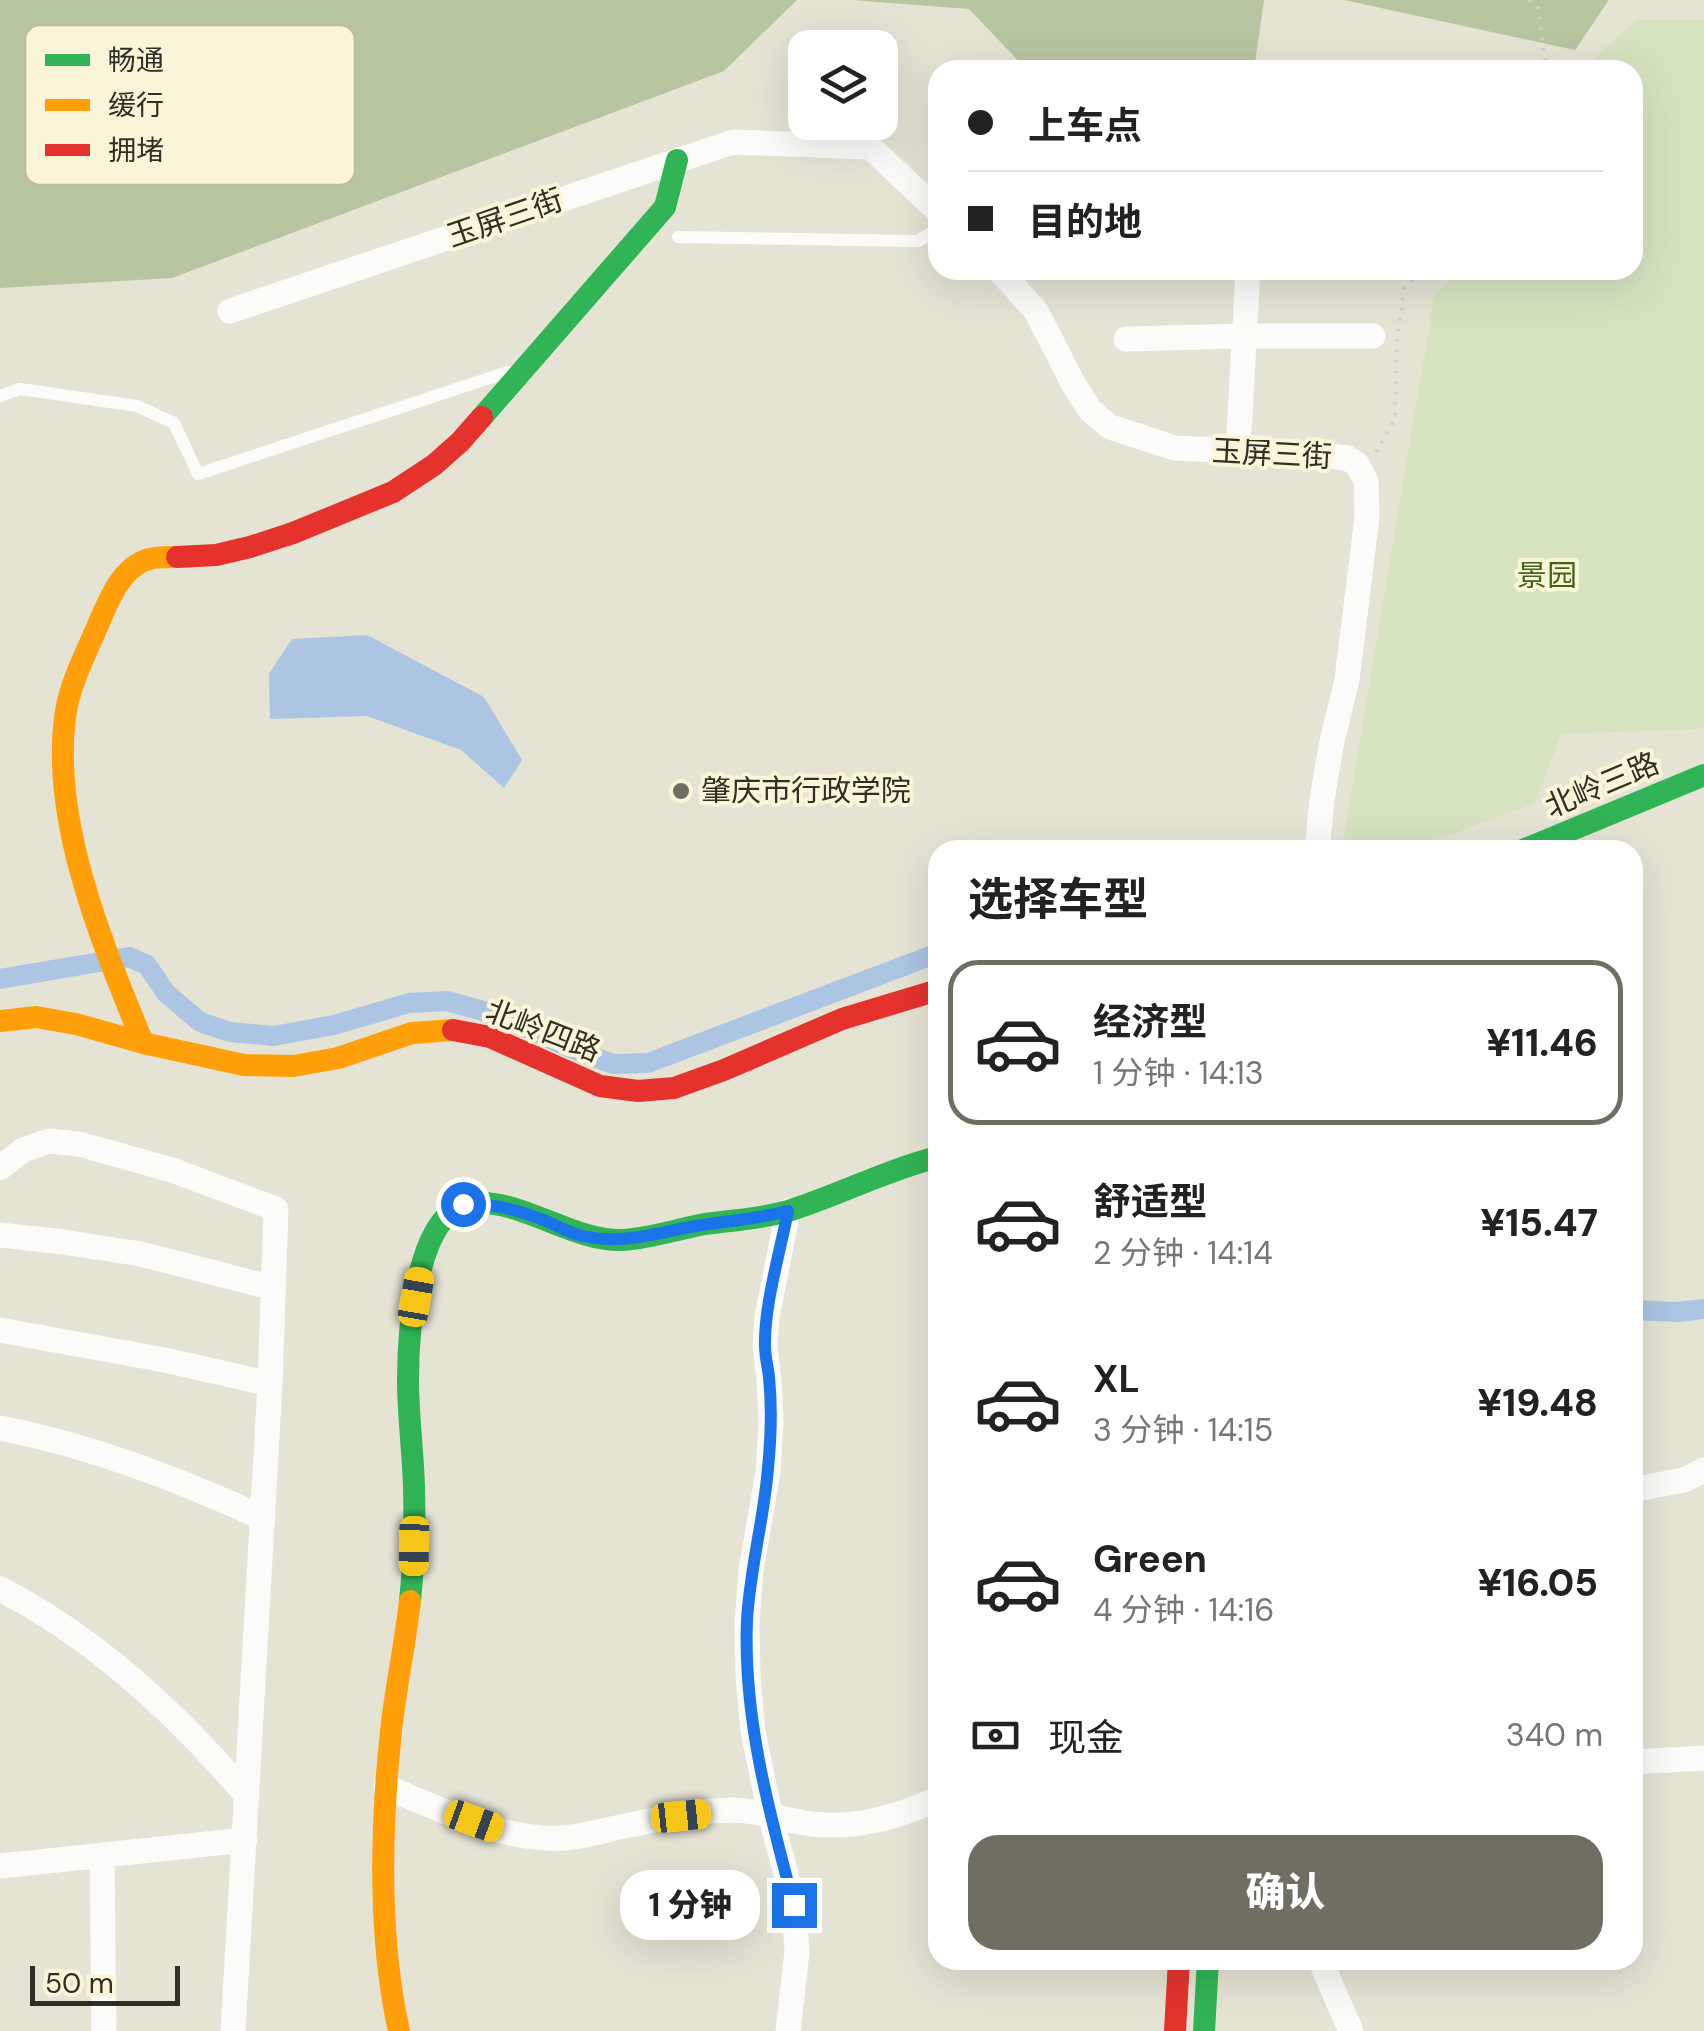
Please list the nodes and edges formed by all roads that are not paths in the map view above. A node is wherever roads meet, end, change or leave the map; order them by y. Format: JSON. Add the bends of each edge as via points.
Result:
{"nodes":[{"id":1,"x":677,"y":160,"type":"junction"},
{"id":2,"x":928,"y":202,"type":"edge"},
{"id":3,"x":928,"y":236,"type":"edge"},
{"id":4,"x":678,"y":238,"type":"dead end"},
{"id":5,"x":1008,"y":280,"type":"edge"},
{"id":6,"x":1247,"y":280,"type":"edge"},
{"id":7,"x":230,"y":311,"type":"dead end"},
{"id":8,"x":1243,"y":336,"type":"junction"},
{"id":9,"x":1373,"y":336,"type":"dead end"},
{"id":10,"x":1126,"y":339,"type":"dead end"},
{"id":11,"x":526,"y":366,"type":"junction"},
{"id":12,"x":0,"y":396,"type":"edge"},
{"id":13,"x":1238,"y":451,"type":"junction"},
{"id":14,"x":1704,"y":775,"type":"edge"},
{"id":15,"x":1704,"y":794,"type":"edge"},
{"id":16,"x":1318,"y":840,"type":"edge"},
{"id":17,"x":1547,"y":840,"type":"edge"},
{"id":18,"x":1600,"y":840,"type":"edge"},
{"id":19,"x":928,"y":993,"type":"edge"},
{"id":20,"x":0,"y":1021,"type":"edge"},
{"id":21,"x":143,"y":1043,"type":"junction"},
{"id":22,"x":928,"y":1161,"type":"edge"},
{"id":23,"x":0,"y":1168,"type":"edge"},
{"id":24,"x":788,"y":1211,"type":"junction"},
{"id":25,"x":0,"y":1236,"type":"edge"},
{"id":26,"x":274,"y":1288,"type":"junction"},
{"id":27,"x":0,"y":1330,"type":"edge"},
{"id":28,"x":270,"y":1384,"type":"junction"},
{"id":29,"x":0,"y":1428,"type":"edge"},
{"id":30,"x":1704,"y":1470,"type":"edge"},
{"id":31,"x":1643,"y":1488,"type":"edge"},
{"id":32,"x":263,"y":1518,"type":"junction"},
{"id":33,"x":0,"y":1589,"type":"edge"},
{"id":34,"x":1704,"y":1758,"type":"edge"},
{"id":35,"x":1643,"y":1761,"type":"edge"},
{"id":36,"x":386,"y":1787,"type":"junction"},
{"id":37,"x":247,"y":1796,"type":"junction"},
{"id":38,"x":928,"y":1803,"type":"edge"},
{"id":39,"x":770,"y":1814,"type":"junction"},
{"id":40,"x":245,"y":1840,"type":"junction"},
{"id":41,"x":102,"y":1855,"type":"junction"},
{"id":42,"x":0,"y":1866,"type":"edge"},
{"id":43,"x":1178,"y":1970,"type":"edge"},
{"id":44,"x":1207,"y":1970,"type":"edge"},
{"id":45,"x":1325,"y":1970,"type":"edge"},
{"id":46,"x":104,"y":2031,"type":"edge"},
{"id":47,"x":233,"y":2031,"type":"edge"},
{"id":48,"x":400,"y":2031,"type":"edge"},
{"id":49,"x":788,"y":2031,"type":"edge"},
{"id":50,"x":1175,"y":2031,"type":"edge"},
{"id":51,"x":1204,"y":2031,"type":"edge"},
{"id":52,"x":1352,"y":2031,"type":"edge"}],
"edges":[{"from":1,"to":2,"type":"street","name":"玉屏三街","via":[[733,142],[870,147]]},
{"from":1,"to":7,"type":"street","name":"玉屏三街"},
{"from":1,"to":11,"type":"street","via":[[665,206]]},
{"from":3,"to":4,"type":"lane","via":[[918,242]]},
{"from":5,"to":13,"type":"street","name":"玉屏三街","via":[[1036,310],[1090,410],[1110,427],[1175,448]]},
{"from":6,"to":8,"type":"street"},
{"from":8,"to":9,"type":"street"},
{"from":8,"to":10,"type":"street"},
{"from":8,"to":13,"type":"street"},
{"from":11,"to":12,"type":"lane","via":[[198,474],[174,423],[137,406],[20,389]]},
{"from":11,"to":21,"type":"street","via":[[460,442],[392,492],[250,547],[150,558],[113,590],[66,707],[62,750],[68,816],[102,941]]},
{"from":13,"to":16,"type":"street","name":"玉屏三街","via":[[1347,458],[1366,481],[1347,680]]},
{"from":14,"to":17,"type":"street","name":"北岭三路"},
{"from":15,"to":18,"type":"street","name":"北岭三路"},
{"from":19,"to":21,"type":"street","name":"北岭四路","via":[[842,1019],[674,1088],[638,1091],[600,1086],[490,1038],[454,1030],[412,1033],[294,1066],[244,1065]]},
{"from":20,"to":21,"type":"street","name":"北岭四路","via":[[36,1017]]},
{"from":22,"to":24,"type":"street"},
{"from":23,"to":26,"type":"street","via":[[49,1141],[79,1144],[276,1209]]},
{"from":24,"to":36,"type":"street","via":[[606,1240],[510,1208],[463,1204],[435,1230],[410,1334],[413,1568]]},
{"from":24,"to":39,"type":"street","via":[[767,1317],[768,1472],[747,1622],[753,1730]]},
{"from":25,"to":26,"type":"street","via":[[141,1254]]},
{"from":26,"to":28,"type":"street"},
{"from":27,"to":28,"type":"street"},
{"from":28,"to":32,"type":"street"},
{"from":29,"to":32,"type":"street","via":[[118,1458]]},
{"from":30,"to":31,"type":"street"},
{"from":32,"to":37,"type":"street"},
{"from":33,"to":37,"type":"street","via":[[88,1644],[209,1752]]},
{"from":34,"to":35,"type":"street"},
{"from":36,"to":39,"type":"street","via":[[530,1836],[560,1838],[734,1810]]},
{"from":36,"to":48,"type":"street","via":[[386,1965]]},
{"from":37,"to":40,"type":"street"},
{"from":38,"to":39,"type":"street","via":[[872,1823],[809,1824]]},
{"from":39,"to":49,"type":"street","via":[[794,1905],[797,1952]]},
{"from":40,"to":41,"type":"street"},
{"from":40,"to":47,"type":"street"},
{"from":41,"to":42,"type":"street"},
{"from":41,"to":46,"type":"street"},
{"from":43,"to":50,"type":"street"},
{"from":44,"to":51,"type":"street"},
{"from":45,"to":52,"type":"street"}]}
